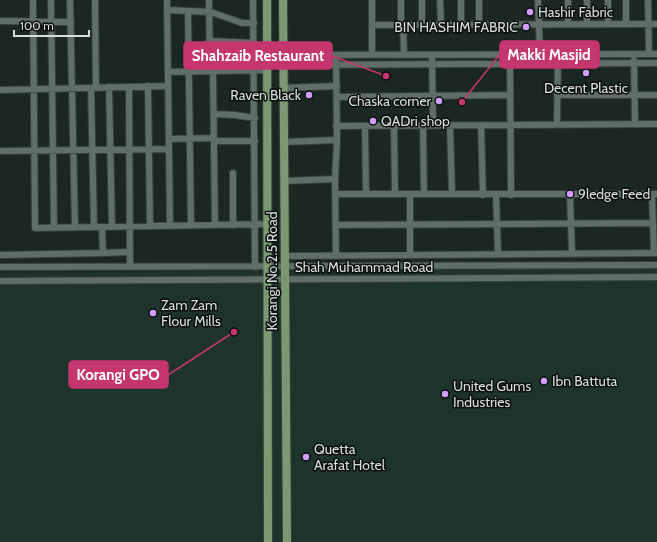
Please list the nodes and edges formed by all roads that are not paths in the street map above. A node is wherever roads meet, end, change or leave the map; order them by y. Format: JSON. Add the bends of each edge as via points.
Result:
{"nodes":[{"id":1,"x":33,"y":0,"type":"edge"},
{"id":2,"x":51,"y":0,"type":"edge"},
{"id":3,"x":70,"y":0,"type":"edge"},
{"id":4,"x":95,"y":0,"type":"edge"},
{"id":5,"x":167,"y":0,"type":"edge"},
{"id":6,"x":209,"y":0,"type":"edge"},
{"id":7,"x":253,"y":0,"type":"edge"},
{"id":8,"x":267,"y":0,"type":"edge"},
{"id":9,"x":283,"y":0,"type":"edge"},
{"id":10,"x":372,"y":0,"type":"edge"},
{"id":11,"x":401,"y":0,"type":"edge"},
{"id":12,"x":422,"y":0,"type":"edge"},
{"id":13,"x":440,"y":0,"type":"edge"},
{"id":14,"x":460,"y":0,"type":"edge"},
{"id":15,"x":479,"y":0,"type":"edge"},
{"id":16,"x":538,"y":0,"type":"edge"},
{"id":17,"x":568,"y":0,"type":"edge"},
{"id":18,"x":587,"y":0,"type":"edge"},
{"id":19,"x":608,"y":0,"type":"edge"},
{"id":20,"x":626,"y":0,"type":"edge"},
{"id":21,"x":648,"y":0,"type":"edge"},
{"id":22,"x":167,"y":10,"type":"junction"},
{"id":23,"x":188,"y":11,"type":"junction"},
{"id":24,"x":208,"y":12,"type":"junction"},
{"id":25,"x":0,"y":22,"type":"edge"},
{"id":26,"x":33,"y":22,"type":"junction"},
{"id":27,"x":51,"y":22,"type":"junction"},
{"id":28,"x":71,"y":22,"type":"junction"},
{"id":29,"x":254,"y":23,"type":"junction"},
{"id":30,"x":539,"y":23,"type":"junction"},
{"id":31,"x":568,"y":23,"type":"junction"},
{"id":32,"x":372,"y":24,"type":"junction"},
{"id":33,"x":402,"y":24,"type":"junction"},
{"id":34,"x":422,"y":24,"type":"junction"},
{"id":35,"x":441,"y":24,"type":"junction"},
{"id":36,"x":461,"y":24,"type":"junction"},
{"id":37,"x":479,"y":24,"type":"junction"},
{"id":38,"x":588,"y":24,"type":"junction"},
{"id":39,"x":608,"y":24,"type":"junction"},
{"id":40,"x":626,"y":24,"type":"junction"},
{"id":41,"x":648,"y":24,"type":"junction"},
{"id":42,"x":657,"y":24,"type":"edge"},
{"id":43,"x":209,"y":41,"type":"junction"},
{"id":44,"x":254,"y":43,"type":"junction"},
{"id":45,"x":510,"y":54,"type":"junction"},
{"id":46,"x":540,"y":54,"type":"junction"},
{"id":47,"x":558,"y":54,"type":"junction"},
{"id":48,"x":634,"y":54,"type":"junction"},
{"id":49,"x":648,"y":54,"type":"junction"},
{"id":50,"x":657,"y":54,"type":"edge"},
{"id":51,"x":267,"y":55,"type":"junction"},
{"id":52,"x":284,"y":55,"type":"junction"},
{"id":53,"x":336,"y":55,"type":"junction"},
{"id":54,"x":372,"y":55,"type":"junction"},
{"id":55,"x":404,"y":55,"type":"junction"},
{"id":56,"x":432,"y":55,"type":"junction"},
{"id":57,"x":558,"y":63,"type":"junction"},
{"id":58,"x":634,"y":63,"type":"junction"},
{"id":59,"x":657,"y":63,"type":"edge"},
{"id":60,"x":510,"y":64,"type":"junction"},
{"id":61,"x":284,"y":65,"type":"junction"},
{"id":62,"x":336,"y":65,"type":"junction"},
{"id":63,"x":433,"y":65,"type":"junction"},
{"id":64,"x":254,"y":70,"type":"junction"},
{"id":65,"x":267,"y":70,"type":"junction"},
{"id":66,"x":212,"y":71,"type":"junction"},
{"id":67,"x":168,"y":72,"type":"junction"},
{"id":68,"x":189,"y":72,"type":"junction"},
{"id":69,"x":148,"y":86,"type":"junction"},
{"id":70,"x":168,"y":86,"type":"junction"},
{"id":71,"x":337,"y":86,"type":"junction"},
{"id":72,"x":109,"y":87,"type":"junction"},
{"id":73,"x":129,"y":87,"type":"junction"},
{"id":74,"x":72,"y":88,"type":"junction"},
{"id":75,"x":93,"y":88,"type":"junction"},
{"id":76,"x":284,"y":88,"type":"junction"},
{"id":77,"x":34,"y":89,"type":"junction"},
{"id":78,"x":52,"y":89,"type":"junction"},
{"id":79,"x":0,"y":90,"type":"edge"},
{"id":80,"x":510,"y":95,"type":"junction"},
{"id":81,"x":557,"y":95,"type":"junction"},
{"id":82,"x":635,"y":95,"type":"junction"},
{"id":83,"x":657,"y":95,"type":"edge"},
{"id":84,"x":433,"y":96,"type":"junction"},
{"id":85,"x":337,"y":97,"type":"junction"},
{"id":86,"x":214,"y":114,"type":"junction"},
{"id":87,"x":255,"y":118,"type":"junction"},
{"id":88,"x":557,"y":124,"type":"junction"},
{"id":89,"x":635,"y":124,"type":"junction"},
{"id":90,"x":657,"y":124,"type":"edge"},
{"id":91,"x":423,"y":125,"type":"junction"},
{"id":92,"x":433,"y":125,"type":"junction"},
{"id":93,"x":450,"y":125,"type":"junction"},
{"id":94,"x":481,"y":125,"type":"junction"},
{"id":95,"x":510,"y":125,"type":"junction"},
{"id":96,"x":336,"y":126,"type":"junction"},
{"id":97,"x":365,"y":126,"type":"junction"},
{"id":98,"x":394,"y":126,"type":"junction"},
{"id":99,"x":190,"y":138,"type":"junction"},
{"id":100,"x":169,"y":139,"type":"junction"},
{"id":101,"x":214,"y":140,"type":"junction"},
{"id":102,"x":337,"y":140,"type":"junction"},
{"id":103,"x":255,"y":141,"type":"junction"},
{"id":104,"x":284,"y":142,"type":"junction"},
{"id":105,"x":149,"y":149,"type":"junction"},
{"id":106,"x":169,"y":149,"type":"junction"},
{"id":107,"x":73,"y":150,"type":"junction"},
{"id":108,"x":92,"y":150,"type":"junction"},
{"id":109,"x":110,"y":150,"type":"junction"},
{"id":110,"x":129,"y":150,"type":"junction"},
{"id":111,"x":0,"y":151,"type":"edge"},
{"id":112,"x":35,"y":151,"type":"junction"},
{"id":113,"x":53,"y":151,"type":"junction"},
{"id":114,"x":233,"y":173,"type":"dead end"},
{"id":115,"x":335,"y":179,"type":"junction"},
{"id":116,"x":284,"y":181,"type":"junction"},
{"id":117,"x":335,"y":194,"type":"junction"},
{"id":118,"x":366,"y":194,"type":"junction"},
{"id":119,"x":395,"y":194,"type":"junction"},
{"id":120,"x":410,"y":194,"type":"junction"},
{"id":121,"x":424,"y":194,"type":"junction"},
{"id":122,"x":452,"y":194,"type":"junction"},
{"id":123,"x":482,"y":194,"type":"junction"},
{"id":124,"x":496,"y":194,"type":"junction"},
{"id":125,"x":511,"y":194,"type":"junction"},
{"id":126,"x":570,"y":194,"type":"junction"},
{"id":127,"x":654,"y":194,"type":"edge"},
{"id":128,"x":571,"y":223,"type":"junction"},
{"id":129,"x":653,"y":223,"type":"junction"},
{"id":130,"x":268,"y":224,"type":"junction"},
{"id":131,"x":410,"y":224,"type":"junction"},
{"id":132,"x":497,"y":224,"type":"junction"},
{"id":133,"x":215,"y":225,"type":"junction"},
{"id":134,"x":233,"y":225,"type":"junction"},
{"id":135,"x":256,"y":225,"type":"junction"},
{"id":136,"x":336,"y":225,"type":"junction"},
{"id":137,"x":129,"y":226,"type":"junction"},
{"id":138,"x":150,"y":226,"type":"junction"},
{"id":139,"x":170,"y":226,"type":"junction"},
{"id":140,"x":191,"y":226,"type":"junction"},
{"id":141,"x":75,"y":227,"type":"junction"},
{"id":142,"x":94,"y":227,"type":"junction"},
{"id":143,"x":102,"y":227,"type":"junction"},
{"id":144,"x":112,"y":227,"type":"junction"},
{"id":145,"x":54,"y":228,"type":"junction"},
{"id":146,"x":129,"y":252,"type":"junction"},
{"id":147,"x":103,"y":253,"type":"junction"},
{"id":148,"x":655,"y":253,"type":"edge"},
{"id":149,"x":498,"y":254,"type":"junction"},
{"id":150,"x":572,"y":254,"type":"junction"},
{"id":151,"x":0,"y":255,"type":"edge"},
{"id":152,"x":410,"y":255,"type":"junction"},
{"id":153,"x":284,"y":256,"type":"junction"},
{"id":154,"x":336,"y":256,"type":"junction"},
{"id":155,"x":580,"y":265,"type":"junction"},
{"id":156,"x":657,"y":265,"type":"edge"},
{"id":157,"x":268,"y":266,"type":"junction"},
{"id":158,"x":284,"y":266,"type":"junction"},
{"id":159,"x":130,"y":267,"type":"junction"},
{"id":160,"x":255,"y":267,"type":"junction"},
{"id":161,"x":0,"y":268,"type":"edge"},
{"id":162,"x":657,"y":277,"type":"edge"},
{"id":163,"x":580,"y":278,"type":"junction"},
{"id":164,"x":268,"y":279,"type":"junction"},
{"id":165,"x":285,"y":280,"type":"junction"},
{"id":166,"x":0,"y":281,"type":"edge"},
{"id":167,"x":268,"y":542,"type":"edge"},
{"id":168,"x":287,"y":542,"type":"edge"}],
"edges":[{"from":1,"to":26,"type":"street"},
{"from":2,"to":27,"type":"street"},
{"from":3,"to":28,"type":"street"},
{"from":4,"to":75,"type":"street"},
{"from":5,"to":22,"type":"street"},
{"from":6,"to":24,"type":"street"},
{"from":7,"to":29,"type":"street"},
{"from":8,"to":51,"type":"main road","name":"Korangi No.2.5 Road"},
{"from":9,"to":52,"type":"main road","name":"Korangi No.2.5 Road"},
{"from":10,"to":32,"type":"street"},
{"from":11,"to":33,"type":"street"},
{"from":12,"to":34,"type":"street"},
{"from":13,"to":35,"type":"street"},
{"from":14,"to":36,"type":"street"},
{"from":15,"to":37,"type":"street"},
{"from":16,"to":30,"type":"street"},
{"from":17,"to":31,"type":"street"},
{"from":18,"to":38,"type":"street"},
{"from":19,"to":39,"type":"street"},
{"from":20,"to":40,"type":"street"},
{"from":21,"to":41,"type":"street"},
{"from":22,"to":23,"type":"street"},
{"from":22,"to":67,"type":"street"},
{"from":23,"to":24,"type":"street"},
{"from":23,"to":68,"type":"street"},
{"from":24,"to":29,"type":"street","via":[[242,23]]},
{"from":24,"to":43,"type":"street"},
{"from":25,"to":26,"type":"street"},
{"from":26,"to":27,"type":"street"},
{"from":26,"to":77,"type":"street"},
{"from":27,"to":28,"type":"street"},
{"from":27,"to":78,"type":"street"},
{"from":28,"to":74,"type":"street"},
{"from":29,"to":44,"type":"street"},
{"from":30,"to":31,"type":"street"},
{"from":30,"to":37,"type":"street"},
{"from":30,"to":46,"type":"street"},
{"from":31,"to":38,"type":"street"},
{"from":32,"to":33,"type":"street"},
{"from":32,"to":54,"type":"street"},
{"from":33,"to":34,"type":"street"},
{"from":33,"to":55,"type":"street"},
{"from":34,"to":35,"type":"street"},
{"from":35,"to":36,"type":"street"},
{"from":36,"to":37,"type":"street"},
{"from":38,"to":39,"type":"street"},
{"from":39,"to":40,"type":"street"},
{"from":40,"to":41,"type":"street"},
{"from":41,"to":42,"type":"street"},
{"from":41,"to":49,"type":"street"},
{"from":43,"to":44,"type":"street"},
{"from":43,"to":66,"type":"street"},
{"from":44,"to":64,"type":"street"},
{"from":45,"to":46,"type":"street"},
{"from":45,"to":56,"type":"street"},
{"from":45,"to":60,"type":"street"},
{"from":46,"to":47,"type":"street"},
{"from":47,"to":48,"type":"street"},
{"from":47,"to":57,"type":"street"},
{"from":48,"to":49,"type":"street"},
{"from":48,"to":58,"type":"street"},
{"from":49,"to":50,"type":"street"},
{"from":51,"to":52,"type":"street"},
{"from":51,"to":65,"type":"main road","name":"Korangi No.2.5 Road"},
{"from":52,"to":53,"type":"street"},
{"from":52,"to":61,"type":"main road","name":"Korangi No.2.5 Road"},
{"from":53,"to":54,"type":"street"},
{"from":53,"to":62,"type":"street"},
{"from":54,"to":55,"type":"street"},
{"from":55,"to":56,"type":"street"},
{"from":56,"to":63,"type":"street"},
{"from":57,"to":58,"type":"street"},
{"from":57,"to":60,"type":"street"},
{"from":57,"to":81,"type":"street"},
{"from":58,"to":59,"type":"street"},
{"from":58,"to":82,"type":"street"},
{"from":60,"to":63,"type":"street"},
{"from":60,"to":80,"type":"street"},
{"from":61,"to":62,"type":"street"},
{"from":61,"to":76,"type":"main road","name":"Korangi No.2.5 Road"},
{"from":62,"to":63,"type":"street"},
{"from":62,"to":71,"type":"street"},
{"from":63,"to":84,"type":"street"},
{"from":64,"to":65,"type":"street"},
{"from":64,"to":66,"type":"street"},
{"from":64,"to":87,"type":"street"},
{"from":65,"to":130,"type":"main road","name":"Korangi No.2.5 Road"},
{"from":66,"to":68,"type":"street"},
{"from":66,"to":86,"type":"street"},
{"from":67,"to":68,"type":"street"},
{"from":67,"to":70,"type":"street"},
{"from":68,"to":99,"type":"street"},
{"from":69,"to":70,"type":"street"},
{"from":69,"to":73,"type":"street"},
{"from":69,"to":105,"type":"street"},
{"from":70,"to":100,"type":"street"},
{"from":71,"to":76,"type":"street"},
{"from":71,"to":85,"type":"street"},
{"from":72,"to":73,"type":"street"},
{"from":72,"to":75,"type":"street"},
{"from":72,"to":109,"type":"street"},
{"from":73,"to":110,"type":"street"},
{"from":74,"to":75,"type":"street"},
{"from":74,"to":78,"type":"street"},
{"from":74,"to":107,"type":"street"},
{"from":75,"to":108,"type":"street"},
{"from":76,"to":104,"type":"main road","name":"Korangi No.2.5 Road"},
{"from":77,"to":78,"type":"street"},
{"from":77,"to":79,"type":"street"},
{"from":77,"to":112,"type":"street"},
{"from":78,"to":113,"type":"street"},
{"from":80,"to":84,"type":"street"},
{"from":80,"to":95,"type":"street"},
{"from":81,"to":82,"type":"street"},
{"from":81,"to":88,"type":"street"},
{"from":82,"to":83,"type":"street"},
{"from":82,"to":89,"type":"street"},
{"from":84,"to":85,"type":"street"},
{"from":84,"to":92,"type":"street"},
{"from":85,"to":96,"type":"street"},
{"from":86,"to":87,"type":"street","via":[[235,114]]},
{"from":86,"to":101,"type":"street"},
{"from":87,"to":103,"type":"street"},
{"from":88,"to":89,"type":"street"},
{"from":88,"to":95,"type":"street"},
{"from":89,"to":90,"type":"street"},
{"from":91,"to":92,"type":"street"},
{"from":91,"to":98,"type":"street"},
{"from":91,"to":121,"type":"street"},
{"from":92,"to":93,"type":"street"},
{"from":93,"to":94,"type":"street"},
{"from":93,"to":122,"type":"street"},
{"from":94,"to":95,"type":"street"},
{"from":94,"to":123,"type":"street"},
{"from":95,"to":125,"type":"street"},
{"from":96,"to":97,"type":"street"},
{"from":96,"to":102,"type":"street"},
{"from":97,"to":98,"type":"street"},
{"from":97,"to":118,"type":"street"},
{"from":98,"to":119,"type":"street"},
{"from":99,"to":100,"type":"street"},
{"from":99,"to":101,"type":"street"},
{"from":99,"to":140,"type":"street"},
{"from":100,"to":106,"type":"street"},
{"from":101,"to":103,"type":"street"},
{"from":101,"to":133,"type":"street"},
{"from":102,"to":104,"type":"street"},
{"from":102,"to":115,"type":"street"},
{"from":103,"to":135,"type":"street"},
{"from":104,"to":116,"type":"main road","name":"Korangi No.2.5 Road"},
{"from":105,"to":106,"type":"street"},
{"from":105,"to":110,"type":"street"},
{"from":105,"to":138,"type":"street"},
{"from":106,"to":139,"type":"street"},
{"from":107,"to":108,"type":"street"},
{"from":107,"to":113,"type":"street"},
{"from":107,"to":141,"type":"street"},
{"from":108,"to":109,"type":"street"},
{"from":108,"to":142,"type":"street"},
{"from":109,"to":110,"type":"street"},
{"from":109,"to":144,"type":"street"},
{"from":110,"to":137,"type":"street"},
{"from":111,"to":112,"type":"street"},
{"from":112,"to":113,"type":"street"},
{"from":112,"to":145,"type":"street","via":[[35,228]]},
{"from":113,"to":145,"type":"street"},
{"from":114,"to":134,"type":"street"},
{"from":115,"to":116,"type":"street"},
{"from":115,"to":117,"type":"street"},
{"from":116,"to":153,"type":"main road","name":"Korangi No.2.5 Road"},
{"from":117,"to":118,"type":"street"},
{"from":117,"to":136,"type":"street"},
{"from":118,"to":119,"type":"street"},
{"from":119,"to":120,"type":"street"},
{"from":120,"to":121,"type":"street"},
{"from":120,"to":131,"type":"street"},
{"from":121,"to":122,"type":"street"},
{"from":122,"to":123,"type":"street"},
{"from":123,"to":124,"type":"street"},
{"from":124,"to":125,"type":"street"},
{"from":124,"to":132,"type":"street"},
{"from":125,"to":126,"type":"street"},
{"from":126,"to":127,"type":"street"},
{"from":126,"to":128,"type":"street"},
{"from":127,"to":129,"type":"street"},
{"from":128,"to":129,"type":"street"},
{"from":128,"to":132,"type":"street"},
{"from":128,"to":150,"type":"street"},
{"from":129,"to":148,"type":"street"},
{"from":130,"to":135,"type":"street"},
{"from":130,"to":157,"type":"main road","name":"Korangi No.2.5 Road"},
{"from":131,"to":132,"type":"street"},
{"from":131,"to":136,"type":"street"},
{"from":131,"to":152,"type":"street"},
{"from":132,"to":149,"type":"street"},
{"from":133,"to":134,"type":"street"},
{"from":133,"to":140,"type":"street"},
{"from":134,"to":135,"type":"street"},
{"from":135,"to":160,"type":"street"},
{"from":136,"to":154,"type":"street"},
{"from":137,"to":138,"type":"street"},
{"from":137,"to":144,"type":"street"},
{"from":137,"to":146,"type":"street"},
{"from":138,"to":139,"type":"street"},
{"from":139,"to":140,"type":"street"},
{"from":141,"to":142,"type":"street"},
{"from":141,"to":145,"type":"street"},
{"from":142,"to":143,"type":"street"},
{"from":143,"to":144,"type":"street"},
{"from":143,"to":147,"type":"street"},
{"from":146,"to":147,"type":"street"},
{"from":146,"to":159,"type":"street"},
{"from":147,"to":151,"type":"street"},
{"from":148,"to":150,"type":"street"},
{"from":149,"to":150,"type":"street"},
{"from":149,"to":152,"type":"street"},
{"from":152,"to":154,"type":"street"},
{"from":153,"to":154,"type":"street"},
{"from":153,"to":158,"type":"main road","name":"Korangi No.2.5 Road"},
{"from":155,"to":156,"type":"street","name":"Shah Muhammad Road"},
{"from":155,"to":158,"type":"street","name":"Shah Muhammad Road"},
{"from":155,"to":163,"type":"street"},
{"from":157,"to":158,"type":"street","name":"Shah Muhammad Road"},
{"from":157,"to":160,"type":"street","name":"Shah Muhammad Road"},
{"from":157,"to":164,"type":"main road","name":"Korangi No.2.5 Road"},
{"from":158,"to":165,"type":"main road","name":"Korangi No.2.5 Road"},
{"from":159,"to":160,"type":"street","name":"Shah Muhammad Road"},
{"from":159,"to":161,"type":"street","name":"Shah Muhammad Road"},
{"from":162,"to":163,"type":"street","name":"Shah Muhammad Road"},
{"from":163,"to":165,"type":"street","name":"Shah Muhammad Road"},
{"from":164,"to":165,"type":"street","name":"Shah Muhammad Road"},
{"from":164,"to":166,"type":"street","name":"Shah Muhammad Road"},
{"from":164,"to":167,"type":"main road","name":"Korangi No.2.5 Road"},
{"from":165,"to":168,"type":"main road","name":"Korangi No.2.5 Road"}]}
